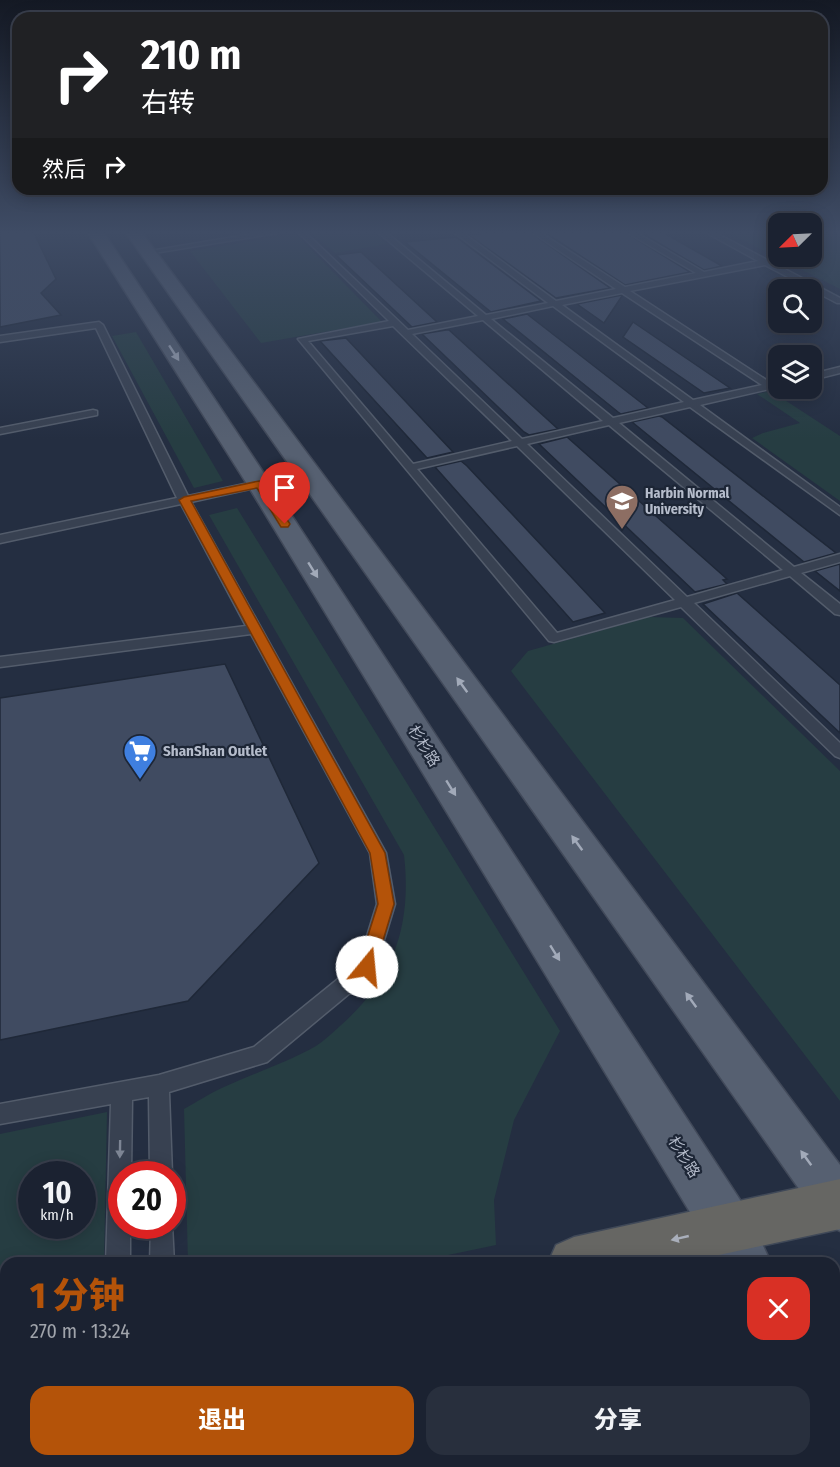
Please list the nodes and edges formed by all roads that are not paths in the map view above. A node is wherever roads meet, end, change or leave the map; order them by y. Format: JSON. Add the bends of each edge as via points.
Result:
{"nodes":[{"id":1,"x":140,"y":301,"type":"edge"},
{"id":2,"x":183,"y":301,"type":"edge"},
{"id":3,"x":373,"y":301,"type":"edge"},
{"id":4,"x":465,"y":301,"type":"edge"},
{"id":5,"x":552,"y":301,"type":"edge"},
{"id":6,"x":568,"y":301,"type":"edge"},
{"id":7,"x":640,"y":301,"type":"edge"},
{"id":8,"x":555,"y":304,"type":"junction"},
{"id":9,"x":485,"y":318,"type":"junction"},
{"id":10,"x":395,"y":323,"type":"junction"},
{"id":11,"x":406,"y":333,"type":"junction"},
{"id":12,"x":0,"y":339,"type":"edge"},
{"id":13,"x":840,"y":370,"type":"edge"},
{"id":14,"x":822,"y":374,"type":"edge"},
{"id":15,"x":768,"y":381,"type":"edge"},
{"id":16,"x":768,"y":386,"type":"edge"},
{"id":17,"x":692,"y":404,"type":"junction"},
{"id":18,"x":93,"y":413,"type":"dead end"},
{"id":19,"x":611,"y":422,"type":"junction"},
{"id":20,"x":0,"y":431,"type":"edge"},
{"id":21,"x":519,"y":443,"type":"junction"},
{"id":22,"x":412,"y":467,"type":"junction"},
{"id":23,"x":259,"y":484,"type":"junction"},
{"id":24,"x":184,"y":500,"type":"junction"},
{"id":25,"x":840,"y":512,"type":"edge"},
{"id":26,"x":0,"y":540,"type":"edge"},
{"id":27,"x":840,"y":558,"type":"edge"},
{"id":28,"x":793,"y":572,"type":"junction"},
{"id":29,"x":684,"y":602,"type":"junction"},
{"id":30,"x":840,"y":611,"type":"edge"},
{"id":31,"x":255,"y":629,"type":"junction"},
{"id":32,"x":0,"y":662,"type":"edge"},
{"id":33,"x":840,"y":752,"type":"edge"},
{"id":34,"x":159,"y":1085,"type":"junction"},
{"id":35,"x":122,"y":1091,"type":"junction"},
{"id":36,"x":0,"y":1114,"type":"edge"},
{"id":37,"x":161,"y":1161,"type":"edge"},
{"id":38,"x":840,"y":1205,"type":"edge"},
{"id":39,"x":162,"y":1239,"type":"edge"},
{"id":40,"x":737,"y":1245,"type":"edge"},
{"id":41,"x":118,"y":1257,"type":"edge"},
{"id":42,"x":162,"y":1257,"type":"edge"},
{"id":43,"x":628,"y":1257,"type":"edge"}],
"edges":[{"from":1,"to":23,"type":"main road","name":"杉杉路","one_way":true},
{"from":38,"to":2,"type":"main road","one_way":true},
{"from":3,"to":10,"type":"lane"},
{"from":4,"to":9,"type":"lane"},
{"from":5,"to":8,"type":"lane"},
{"from":6,"to":8,"type":"lane"},
{"from":7,"to":15,"type":"lane"},
{"from":8,"to":9,"type":"lane"},
{"from":8,"to":17,"type":"lane"},
{"from":9,"to":11,"type":"lane"},
{"from":9,"to":19,"type":"lane"},
{"from":10,"to":11,"type":"lane"},
{"from":10,"to":22,"type":"lane","via":[[302,339]]},
{"from":11,"to":21,"type":"lane"},
{"from":12,"to":24,"type":"lane","via":[[99,325]]},
{"from":13,"to":14,"type":"lane"},
{"from":16,"to":17,"type":"lane"},
{"from":17,"to":19,"type":"lane"},
{"from":17,"to":25,"type":"lane"},
{"from":18,"to":20,"type":"lane"},
{"from":19,"to":21,"type":"lane"},
{"from":19,"to":28,"type":"lane"},
{"from":21,"to":22,"type":"lane"},
{"from":21,"to":29,"type":"lane"},
{"from":22,"to":29,"type":"lane","via":[[554,638]]},
{"from":23,"to":24,"type":"lane"},
{"from":23,"to":40,"type":"main road","name":"杉杉路","one_way":true},
{"from":24,"to":26,"type":"lane"},
{"from":24,"to":31,"type":"lane"},
{"from":27,"to":28,"type":"lane"},
{"from":28,"to":29,"type":"lane"},
{"from":28,"to":30,"type":"lane"},
{"from":29,"to":33,"type":"lane"},
{"from":31,"to":32,"type":"lane"},
{"from":31,"to":34,"type":"lane","via":[[378,853],[386,904],[367,967],[260,1055]]},
{"from":34,"to":35,"type":"lane"},
{"from":34,"to":37,"type":"lane"},
{"from":35,"to":36,"type":"lane"},
{"from":35,"to":41,"type":"lane","one_way":true},
{"from":38,"to":40,"type":"highway"},
{"from":39,"to":42,"type":"lane"},
{"from":40,"to":43,"type":"highway","one_way":true}]}
